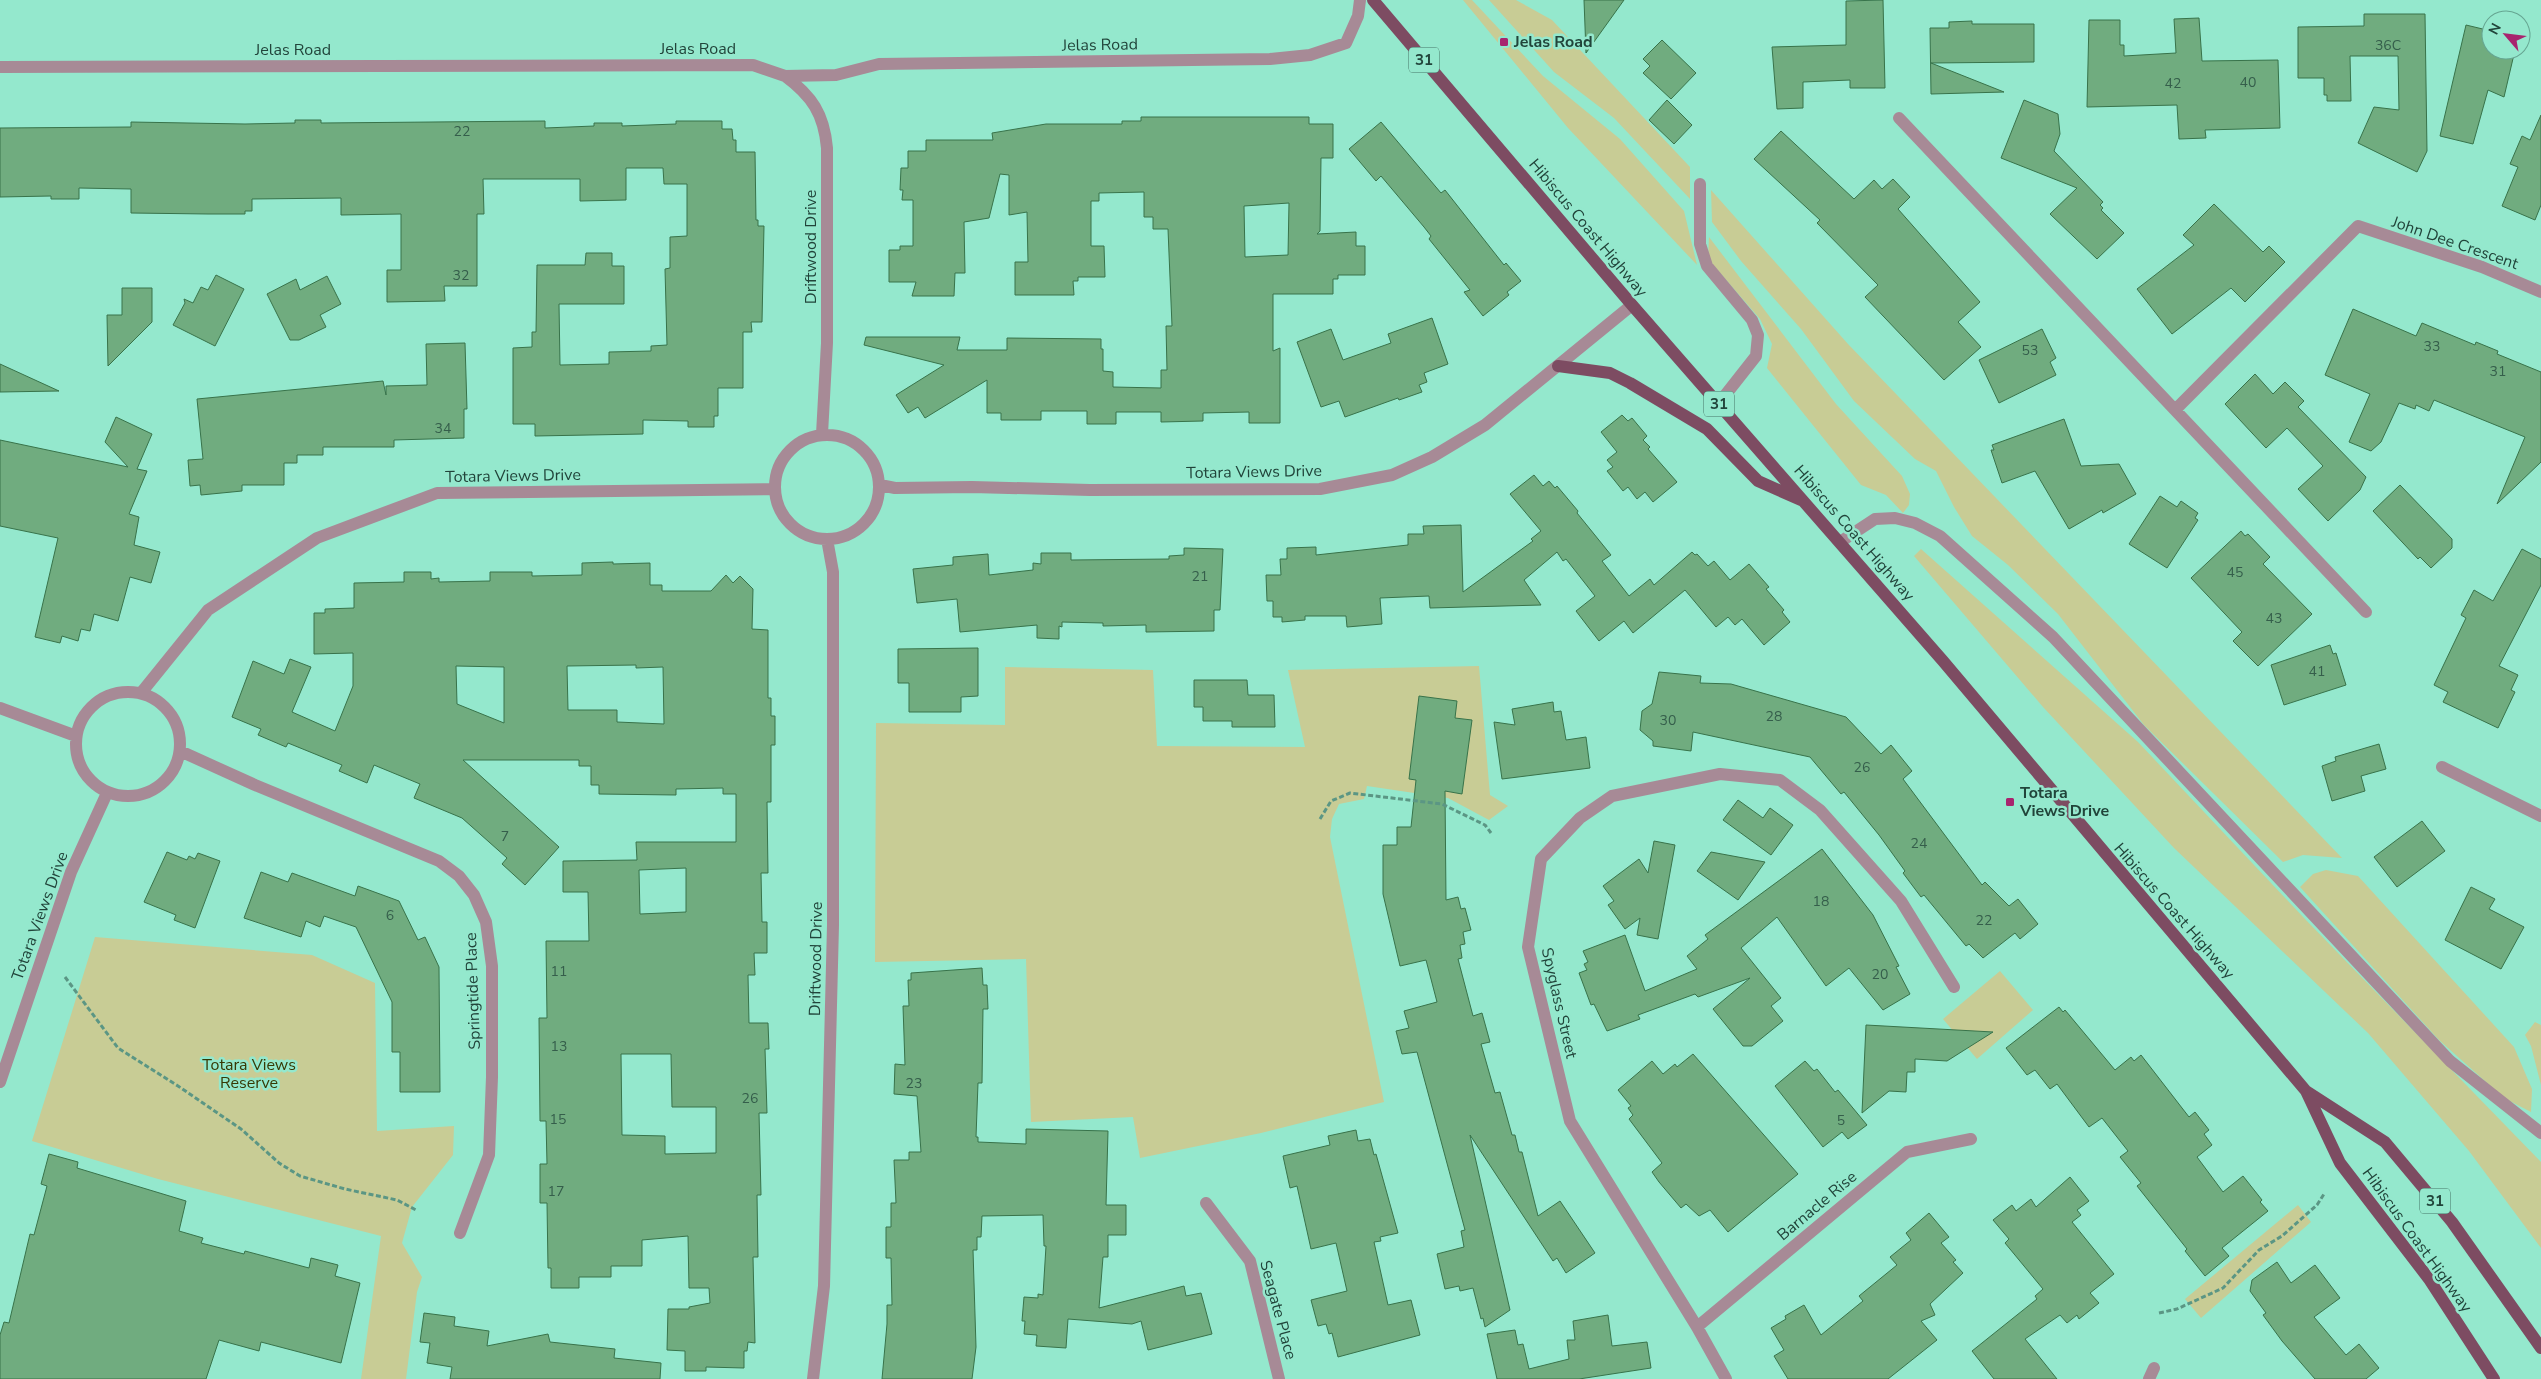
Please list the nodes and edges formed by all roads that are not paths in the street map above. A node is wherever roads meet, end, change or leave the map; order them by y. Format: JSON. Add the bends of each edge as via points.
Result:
{"nodes":[{"id":1,"x":1360,"y":0,"type":"edge"},
{"id":2,"x":1373,"y":0,"type":"edge"},
{"id":3,"x":0,"y":67,"type":"edge"},
{"id":4,"x":785,"y":76,"type":"junction"},
{"id":5,"x":1899,"y":118,"type":"dead end"},
{"id":6,"x":1700,"y":184,"type":"dead end"},
{"id":7,"x":2541,"y":292,"type":"edge"},
{"id":8,"x":1632,"y":305,"type":"junction"},
{"id":9,"x":1558,"y":366,"type":"junction"},
{"id":10,"x":1719,"y":403,"type":"junction"},
{"id":11,"x":2175,"y":410,"type":"junction"},
{"id":12,"x":822,"y":434,"type":"junction"},
{"id":13,"x":880,"y":485,"type":"junction"},
{"id":14,"x":775,"y":489,"type":"junction"},
{"id":15,"x":1806,"y":502,"type":"junction"},
{"id":16,"x":827,"y":539,"type":"junction"},
{"id":17,"x":1840,"y":542,"type":"junction"},
{"id":18,"x":2366,"y":612,"type":"dead end"},
{"id":19,"x":141,"y":693,"type":"junction"},
{"id":20,"x":0,"y":708,"type":"edge"},
{"id":21,"x":76,"y":736,"type":"junction"},
{"id":22,"x":180,"y":751,"type":"junction"},
{"id":23,"x":2442,"y":767,"type":"dead end"},
{"id":24,"x":107,"y":793,"type":"junction"},
{"id":25,"x":2541,"y":816,"type":"edge"},
{"id":26,"x":1954,"y":987,"type":"dead end"},
{"id":27,"x":0,"y":1082,"type":"edge"},
{"id":28,"x":2306,"y":1091,"type":"junction"},
{"id":29,"x":2541,"y":1132,"type":"edge"},
{"id":30,"x":1971,"y":1139,"type":"dead end"},
{"id":31,"x":1206,"y":1203,"type":"dead end"},
{"id":32,"x":460,"y":1233,"type":"dead end"},
{"id":33,"x":1698,"y":1327,"type":"junction"},
{"id":34,"x":2539,"y":1344,"type":"edge"},
{"id":35,"x":813,"y":1379,"type":"edge"},
{"id":36,"x":1279,"y":1379,"type":"edge"},
{"id":37,"x":1726,"y":1379,"type":"edge"},
{"id":38,"x":2494,"y":1379,"type":"edge"}],
"edges":[{"from":1,"to":4,"type":"street","name":"Jelas Road","via":[[1358,16],[1346,43],[1310,55],[879,64],[836,75]]},
{"from":2,"to":8,"type":"main road","name":"Hibiscus Coast Highway","number":"31"},
{"from":3,"to":4,"type":"street","name":"Jelas Road","via":[[752,66]]},
{"from":4,"to":12,"type":"street","name":"Driftwood Drive","via":[[806,92],[818,111],[827,148],[827,337]]},
{"from":5,"to":11,"type":"street"},
{"from":6,"to":10,"type":"street","via":[[1700,244],[1707,266],[1752,320],[1758,335],[1756,356]]},
{"from":7,"to":11,"type":"street","name":"John Dee Crescent","via":[[2482,267],[2358,226]]},
{"from":8,"to":9,"type":"street","name":"Totara Views Drive"},
{"from":8,"to":10,"type":"main road","name":"Hibiscus Coast Highway","number":"31"},
{"from":9,"to":13,"type":"street","name":"Totara Views Drive","via":[[1485,425],[1432,457],[1392,476],[1320,489],[1090,490],[895,488]]},
{"from":9,"to":15,"type":"main road","via":[[1610,373],[1630,383],[1707,429],[1758,481]]},
{"from":10,"to":15,"type":"main road","name":"Hibiscus Coast Highway","number":"31"},
{"from":11,"to":18,"type":"street"},
{"from":12,"to":13,"type":"street","via":[[855,442],[868,453],[877,468]]},
{"from":12,"to":14,"type":"street","via":[[793,446],[783,458]]},
{"from":13,"to":16,"type":"street","via":[[878,499],[865,524],[841,538]]},
{"from":14,"to":16,"type":"street","via":[[786,519],[797,530],[811,537]]},
{"from":14,"to":19,"type":"street","name":"Totara Views Drive","via":[[437,493],[317,538],[208,610]]},
{"from":15,"to":17,"type":"main road","name":"Hibiscus Coast Highway","number":"31"},
{"from":16,"to":35,"type":"street","name":"Driftwood Drive","via":[[833,572],[833,925],[824,1286]]},
{"from":17,"to":28,"type":"main road","name":"Hibiscus Coast Highway","number":"31"},
{"from":17,"to":29,"type":"street","via":[[1875,519],[1895,518],[1915,523],[1940,536],[2054,637],[2450,1061]]},
{"from":19,"to":21,"type":"street","via":[[123,692],[106,696],[84,715]]},
{"from":19,"to":22,"type":"street","via":[[163,705],[175,719],[180,733]]},
{"from":20,"to":21,"type":"street"},
{"from":21,"to":24,"type":"street","via":[[76,755],[83,772]]},
{"from":22,"to":24,"type":"street","via":[[177,763],[160,786],[143,794],[125,797]]},
{"from":22,"to":32,"type":"street","name":"Springtide Place","via":[[439,861],[474,895],[486,922],[492,966],[489,1156]]},
{"from":23,"to":25,"type":"street"},
{"from":24,"to":27,"type":"street","name":"Totara Views Drive","via":[[72,872]]},
{"from":26,"to":33,"type":"street","name":"Spyglass Street","via":[[1901,901],[1820,810],[1780,780],[1720,774],[1612,796],[1580,818],[1540,859],[1528,947],[1570,1121]]},
{"from":28,"to":34,"type":"main road","name":"Hibiscus Coast Highway","number":"31","via":[[2385,1142],[2452,1222]]},
{"from":28,"to":38,"type":"main road","name":"Hibiscus Coast Highway","number":"31","via":[[2340,1162],[2429,1279]]},
{"from":30,"to":33,"type":"street","name":"Barnacle Rise","via":[[1906,1152]]},
{"from":31,"to":36,"type":"street","name":"Seagate Place","via":[[1250,1261]]},
{"from":33,"to":37,"type":"street","name":"Spyglass Street"}]}
